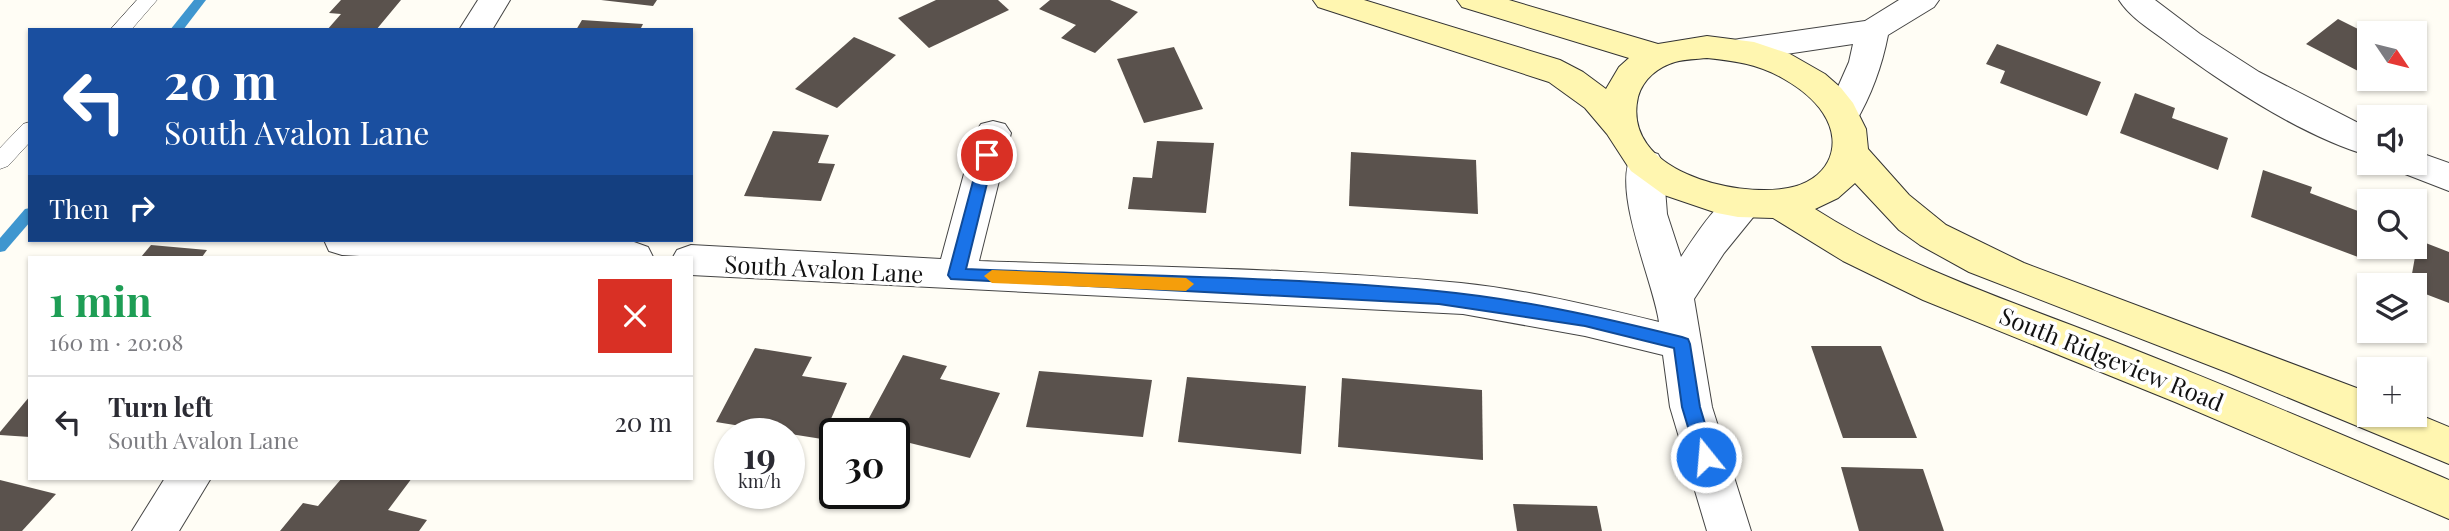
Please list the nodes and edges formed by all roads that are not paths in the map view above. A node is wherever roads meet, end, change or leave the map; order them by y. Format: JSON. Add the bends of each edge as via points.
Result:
{"nodes":[{"id":1,"x":148,"y":0,"type":"edge"},
{"id":2,"x":494,"y":0,"type":"edge"},
{"id":3,"x":1329,"y":0,"type":"edge"},
{"id":4,"x":1473,"y":0,"type":"edge"},
{"id":5,"x":1923,"y":0,"type":"edge"},
{"id":6,"x":2135,"y":0,"type":"edge"},
{"id":7,"x":122,"y":28,"type":"edge"},
{"id":8,"x":476,"y":28,"type":"edge"},
{"id":9,"x":1873,"y":30,"type":"junction"},
{"id":10,"x":1738,"y":50,"type":"junction"},
{"id":11,"x":1659,"y":55,"type":"junction"},
{"id":12,"x":1843,"y":114,"type":"junction"},
{"id":13,"x":1622,"y":128,"type":"junction"},
{"id":14,"x":28,"y":131,"type":"edge"},
{"id":15,"x":993,"y":133,"type":"dead end"},
{"id":16,"x":2357,"y":138,"type":"edge"},
{"id":17,"x":1851,"y":153,"type":"junction"},
{"id":18,"x":0,"y":161,"type":"edge"},
{"id":19,"x":1646,"y":163,"type":"junction"},
{"id":20,"x":2427,"y":169,"type":"edge"},
{"id":21,"x":2449,"y":178,"type":"edge"},
{"id":22,"x":1763,"y":205,"type":"junction"},
{"id":23,"x":338,"y":246,"type":"edge"},
{"id":24,"x":607,"y":256,"type":"edge"},
{"id":25,"x":693,"y":260,"type":"edge"},
{"id":26,"x":956,"y":275,"type":"junction"},
{"id":27,"x":1674,"y":298,"type":"junction"},
{"id":28,"x":1682,"y":344,"type":"junction"},
{"id":29,"x":2357,"y":407,"type":"edge"},
{"id":30,"x":2404,"y":427,"type":"edge"},
{"id":31,"x":2449,"y":446,"type":"edge"},
{"id":32,"x":188,"y":480,"type":"edge"},
{"id":33,"x":2449,"y":500,"type":"edge"},
{"id":34,"x":154,"y":531,"type":"edge"},
{"id":35,"x":1729,"y":531,"type":"edge"}],
"edges":[{"from":1,"to":7,"type":"lane"},
{"from":2,"to":8,"type":"street"},
{"from":3,"to":13,"type":"main road","via":[[1548,68],[1577,81]]},
{"from":4,"to":11,"type":"main road"},
{"from":5,"to":9,"type":"street"},
{"from":6,"to":16,"type":"street","via":[[2172,31],[2318,122]]},
{"from":9,"to":10,"type":"street"},
{"from":9,"to":12,"type":"street","via":[[1866,62]]},
{"from":10,"to":11,"type":"main road","via":[[1707,47]]},
{"from":10,"to":12,"type":"main road","via":[[1761,55],[1810,80]]},
{"from":11,"to":13,"type":"main road","via":[[1623,85],[1618,106]]},
{"from":12,"to":17,"type":"main road"},
{"from":13,"to":19,"type":"main road"},
{"from":14,"to":18,"type":"lane"},
{"from":15,"to":26,"type":"street","name":"South Avalon Lane"},
{"from":17,"to":22,"type":"main road","via":[[1840,177],[1816,195]]},
{"from":17,"to":29,"type":"main road","name":"South Ridgeview Road","via":[[1880,190],[1951,246]]},
{"from":19,"to":22,"type":"main road","via":[[1680,186],[1711,198]]},
{"from":19,"to":27,"type":"street","via":[[1648,214]]},
{"from":20,"to":21,"type":"street"},
{"from":22,"to":27,"type":"street","via":[[1710,243]]},
{"from":22,"to":33,"type":"main road","name":"South Ridgeview Road","via":[[1960,298],[2233,406]]},
{"from":23,"to":24,"type":"street"},
{"from":25,"to":26,"type":"street","name":"South Avalon Lane"},
{"from":26,"to":28,"type":"street","name":"South Avalon Lane","via":[[1463,299],[1585,320]]},
{"from":27,"to":28,"type":"street"},
{"from":28,"to":35,"type":"street","via":[[1691,407]]},
{"from":30,"to":31,"type":"main road"},
{"from":32,"to":34,"type":"street"}]}
